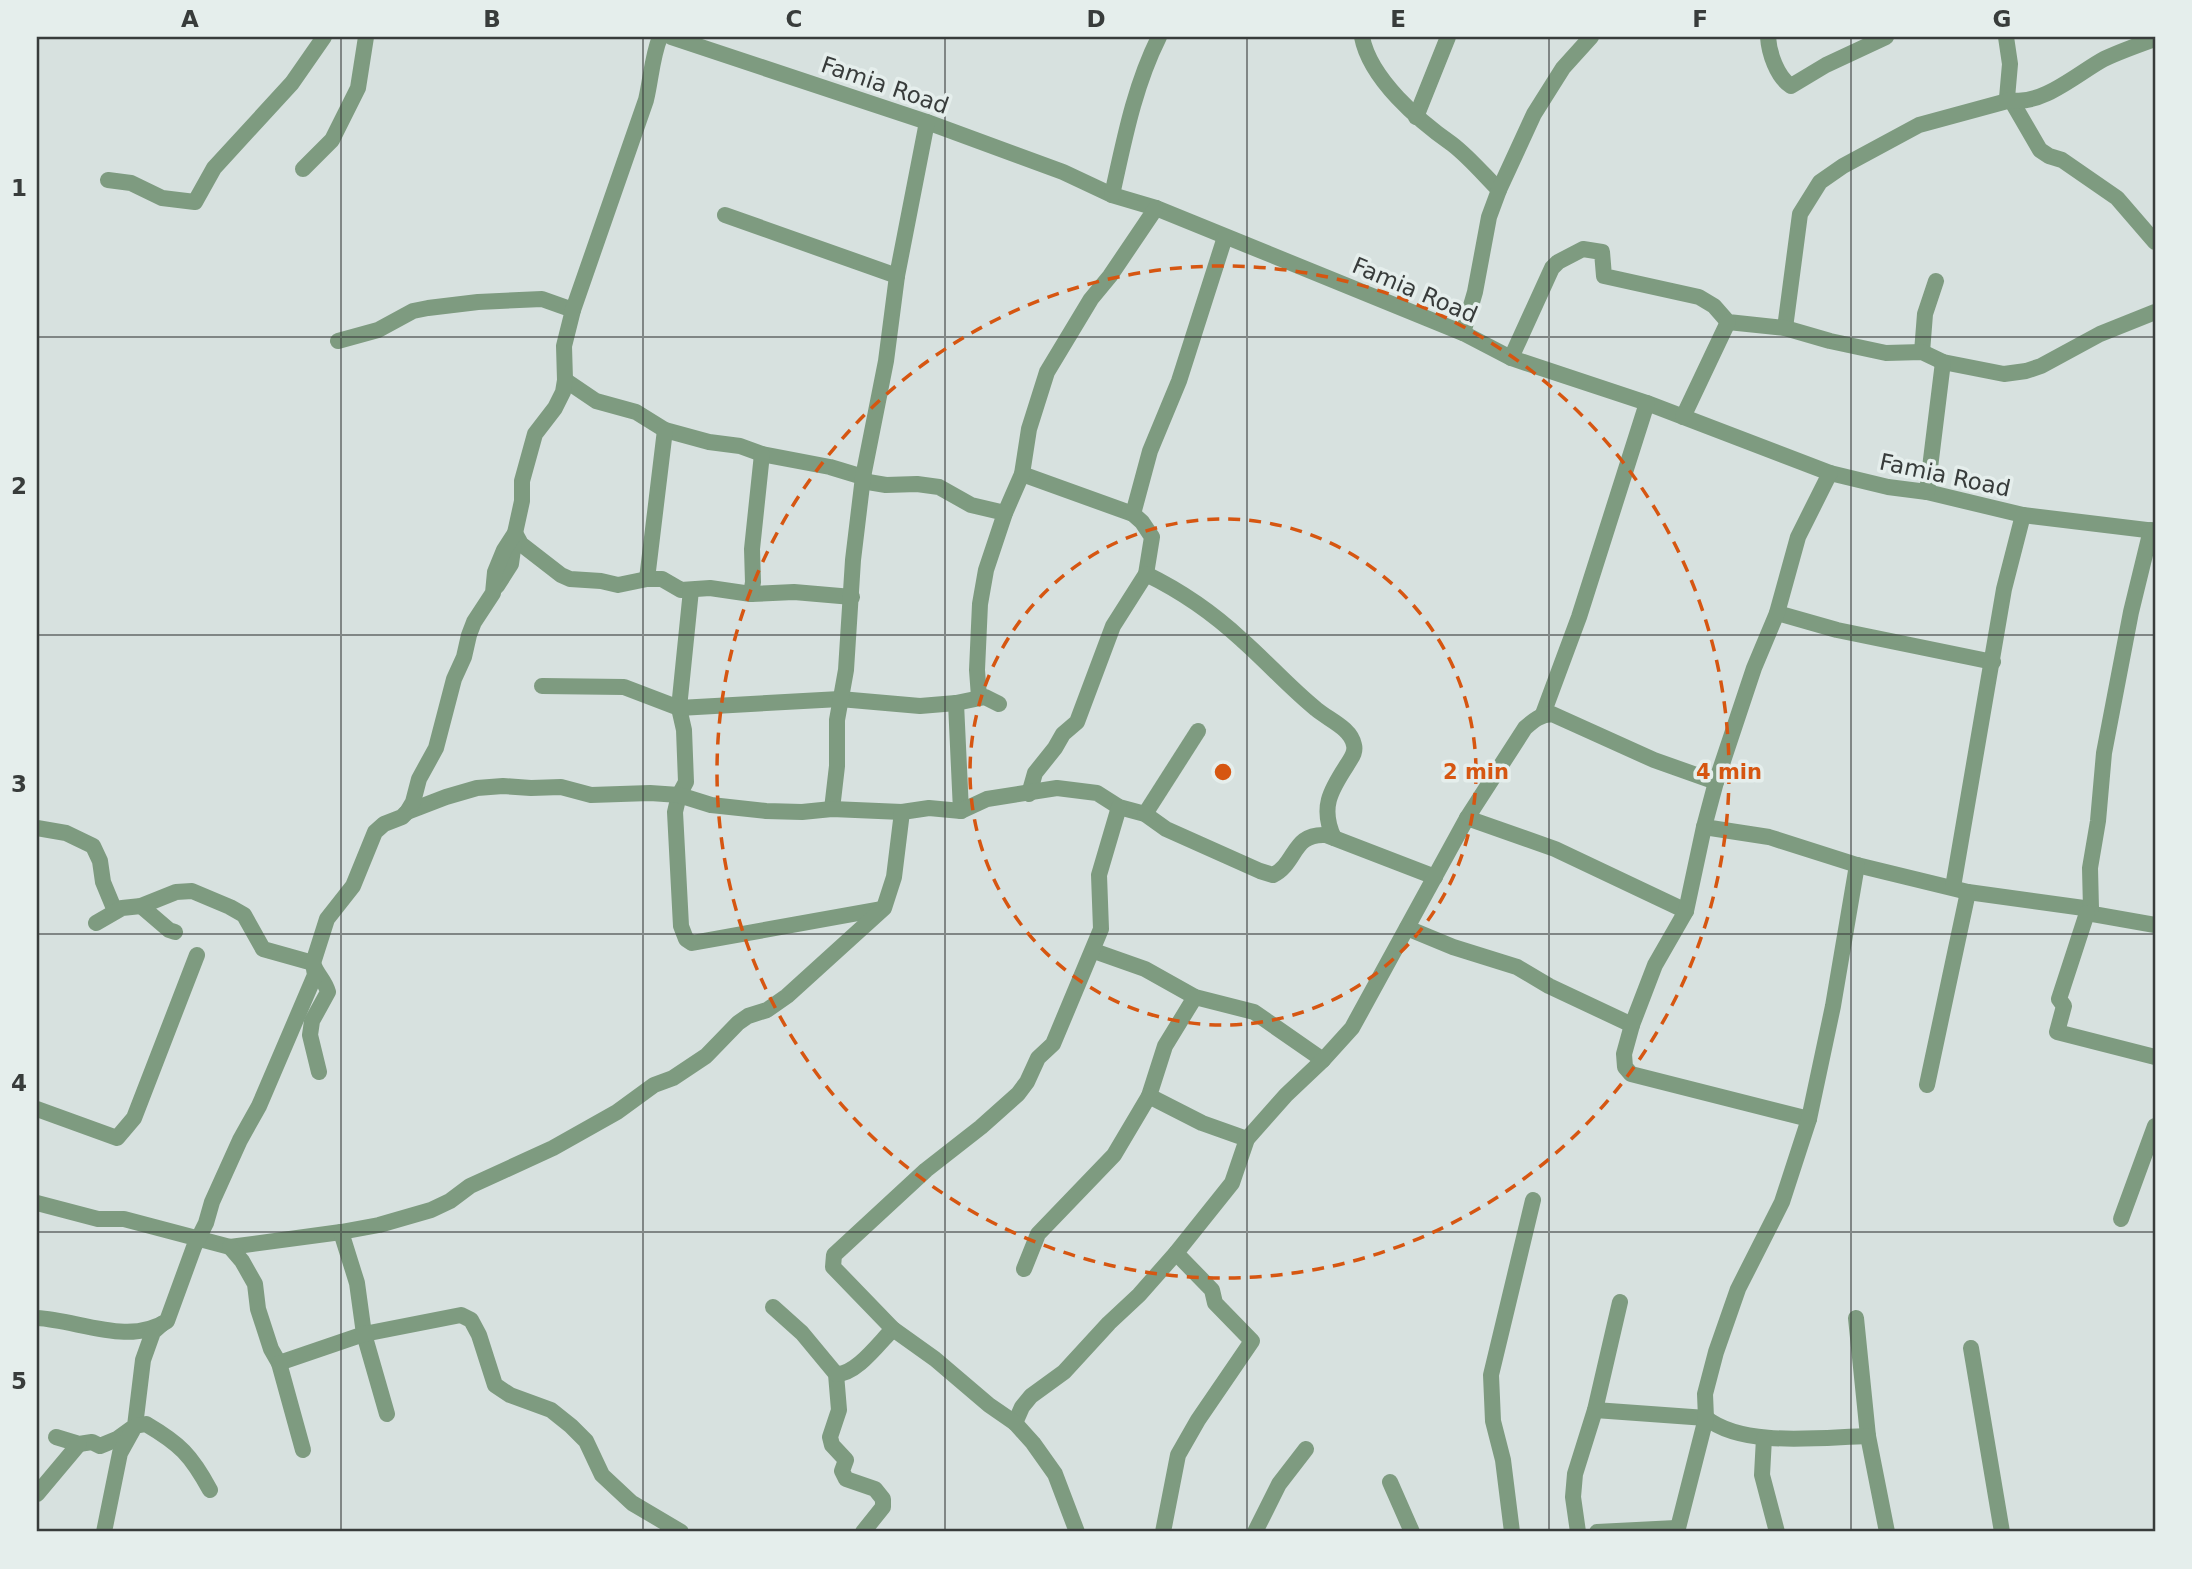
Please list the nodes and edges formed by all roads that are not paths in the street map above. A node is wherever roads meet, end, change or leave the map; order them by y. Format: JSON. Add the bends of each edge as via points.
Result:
{"nodes":[{"id":1,"x":324,"y":37,"type":"edge"},
{"id":2,"x":366,"y":37,"type":"edge"},
{"id":3,"x":660,"y":37,"type":"edge"},
{"id":4,"x":671,"y":37,"type":"edge"},
{"id":5,"x":1159,"y":37,"type":"edge"},
{"id":6,"x":1362,"y":37,"type":"edge"},
{"id":7,"x":1448,"y":37,"type":"edge"},
{"id":8,"x":1591,"y":37,"type":"edge"},
{"id":9,"x":1768,"y":37,"type":"edge"},
{"id":10,"x":1886,"y":37,"type":"edge"},
{"id":11,"x":2006,"y":37,"type":"edge"},
{"id":12,"x":2155,"y":39,"type":"edge"},
{"id":13,"x":2011,"y":100,"type":"junction"},
{"id":14,"x":1416,"y":117,"type":"junction"},
{"id":15,"x":927,"y":122,"type":"junction"},
{"id":16,"x":303,"y":169,"type":"dead end"},
{"id":17,"x":108,"y":180,"type":"dead end"},
{"id":18,"x":1499,"y":190,"type":"junction"},
{"id":19,"x":1112,"y":195,"type":"junction"},
{"id":20,"x":1156,"y":208,"type":"junction"},
{"id":21,"x":725,"y":215,"type":"dead end"},
{"id":22,"x":1225,"y":237,"type":"junction"},
{"id":23,"x":2155,"y":242,"type":"edge"},
{"id":24,"x":897,"y":276,"type":"junction"},
{"id":25,"x":1936,"y":281,"type":"dead end"},
{"id":26,"x":573,"y":310,"type":"junction"},
{"id":27,"x":2155,"y":312,"type":"edge"},
{"id":28,"x":1728,"y":322,"type":"junction"},
{"id":29,"x":1784,"y":328,"type":"junction"},
{"id":30,"x":1463,"y":333,"type":"junction"},
{"id":31,"x":338,"y":341,"type":"dead end"},
{"id":32,"x":1922,"y":352,"type":"junction"},
{"id":33,"x":1511,"y":358,"type":"junction"},
{"id":34,"x":1943,"y":362,"type":"junction"},
{"id":35,"x":565,"y":380,"type":"junction"},
{"id":36,"x":1647,"y":403,"type":"junction"},
{"id":37,"x":1684,"y":417,"type":"junction"},
{"id":38,"x":665,"y":430,"type":"junction"},
{"id":39,"x":762,"y":454,"type":"junction"},
{"id":40,"x":1830,"y":473,"type":"junction"},
{"id":41,"x":1022,"y":474,"type":"junction"},
{"id":42,"x":863,"y":477,"type":"junction"},
{"id":43,"x":1927,"y":492,"type":"junction"},
{"id":44,"x":1005,"y":513,"type":"junction"},
{"id":45,"x":1132,"y":514,"type":"junction"},
{"id":46,"x":2023,"y":515,"type":"junction"},
{"id":47,"x":2153,"y":530,"type":"edge"},
{"id":48,"x":515,"y":533,"type":"junction"},
{"id":49,"x":1146,"y":574,"type":"junction"},
{"id":50,"x":647,"y":579,"type":"junction"},
{"id":51,"x":691,"y":590,"type":"junction"},
{"id":52,"x":751,"y":594,"type":"junction"},
{"id":53,"x":852,"y":597,"type":"junction"},
{"id":54,"x":1777,"y":613,"type":"junction"},
{"id":55,"x":1993,"y":662,"type":"junction"},
{"id":56,"x":542,"y":686,"type":"dead end"},
{"id":57,"x":979,"y":697,"type":"junction"},
{"id":58,"x":840,"y":699,"type":"junction"},
{"id":59,"x":956,"y":703,"type":"junction"},
{"id":60,"x":999,"y":704,"type":"dead end"},
{"id":61,"x":679,"y":708,"type":"junction"},
{"id":62,"x":1543,"y":714,"type":"junction"},
{"id":63,"x":1198,"y":731,"type":"dead end"},
{"id":64,"x":1716,"y":782,"type":"junction"},
{"id":65,"x":1029,"y":794,"type":"junction"},
{"id":66,"x":679,"y":795,"type":"junction"},
{"id":67,"x":1119,"y":807,"type":"junction"},
{"id":68,"x":832,"y":809,"type":"junction"},
{"id":69,"x":961,"y":811,"type":"junction"},
{"id":70,"x":407,"y":812,"type":"junction"},
{"id":71,"x":902,"y":813,"type":"junction"},
{"id":72,"x":1145,"y":814,"type":"junction"},
{"id":73,"x":1467,"y":818,"type":"junction"},
{"id":74,"x":1703,"y":827,"type":"junction"},
{"id":75,"x":37,"y":828,"type":"edge"},
{"id":76,"x":1335,"y":838,"type":"junction"},
{"id":77,"x":1857,"y":865,"type":"junction"},
{"id":78,"x":1435,"y":877,"type":"junction"},
{"id":79,"x":1960,"y":890,"type":"junction"},
{"id":80,"x":141,"y":906,"type":"junction"},
{"id":81,"x":884,"y":908,"type":"junction"},
{"id":82,"x":115,"y":911,"type":"junction"},
{"id":83,"x":1686,"y":911,"type":"junction"},
{"id":84,"x":2089,"y":911,"type":"junction"},
{"id":85,"x":96,"y":923,"type":"dead end"},
{"id":86,"x":2155,"y":925,"type":"edge"},
{"id":87,"x":1407,"y":928,"type":"junction"},
{"id":88,"x":175,"y":932,"type":"dead end"},
{"id":89,"x":1094,"y":951,"type":"junction"},
{"id":90,"x":197,"y":955,"type":"dead end"},
{"id":91,"x":313,"y":964,"type":"junction"},
{"id":92,"x":1195,"y":997,"type":"junction"},
{"id":93,"x":1632,"y":1026,"type":"junction"},
{"id":94,"x":2155,"y":1057,"type":"edge"},
{"id":95,"x":1323,"y":1060,"type":"junction"},
{"id":96,"x":319,"y":1072,"type":"dead end"},
{"id":97,"x":1927,"y":1085,"type":"dead end"},
{"id":98,"x":1149,"y":1096,"type":"junction"},
{"id":99,"x":37,"y":1109,"type":"edge"},
{"id":100,"x":1809,"y":1119,"type":"junction"},
{"id":101,"x":2155,"y":1126,"type":"edge"},
{"id":102,"x":1247,"y":1139,"type":"junction"},
{"id":103,"x":1533,"y":1200,"type":"dead end"},
{"id":104,"x":37,"y":1203,"type":"edge"},
{"id":105,"x":2121,"y":1219,"type":"dead end"},
{"id":106,"x":341,"y":1232,"type":"junction"},
{"id":107,"x":198,"y":1238,"type":"junction"},
{"id":108,"x":230,"y":1247,"type":"junction"},
{"id":109,"x":1176,"y":1253,"type":"junction"},
{"id":110,"x":1024,"y":1269,"type":"dead end"},
{"id":111,"x":1620,"y":1302,"type":"dead end"},
{"id":112,"x":773,"y":1307,"type":"dead end"},
{"id":113,"x":37,"y":1318,"type":"edge"},
{"id":114,"x":1856,"y":1318,"type":"dead end"},
{"id":115,"x":167,"y":1321,"type":"junction"},
{"id":116,"x":893,"y":1329,"type":"junction"},
{"id":117,"x":364,"y":1334,"type":"junction"},
{"id":118,"x":1970,"y":1348,"type":"dead end"},
{"id":119,"x":279,"y":1363,"type":"junction"},
{"id":120,"x":836,"y":1374,"type":"junction"},
{"id":121,"x":1595,"y":1410,"type":"junction"},
{"id":122,"x":387,"y":1414,"type":"dead end"},
{"id":123,"x":1706,"y":1418,"type":"junction"},
{"id":124,"x":1015,"y":1423,"type":"junction"},
{"id":125,"x":135,"y":1426,"type":"junction"},
{"id":126,"x":1868,"y":1436,"type":"junction"},
{"id":127,"x":56,"y":1437,"type":"dead end"},
{"id":128,"x":1764,"y":1438,"type":"junction"},
{"id":129,"x":79,"y":1444,"type":"junction"},
{"id":130,"x":1306,"y":1449,"type":"dead end"},
{"id":131,"x":303,"y":1450,"type":"dead end"},
{"id":132,"x":1390,"y":1482,"type":"dead end"},
{"id":133,"x":210,"y":1490,"type":"dead end"},
{"id":134,"x":37,"y":1494,"type":"edge"},
{"id":135,"x":1676,"y":1530,"type":"edge"},
{"id":136,"x":104,"y":1532,"type":"edge"},
{"id":137,"x":681,"y":1532,"type":"edge"},
{"id":138,"x":863,"y":1532,"type":"edge"},
{"id":139,"x":1077,"y":1532,"type":"edge"},
{"id":140,"x":1163,"y":1532,"type":"edge"},
{"id":141,"x":1255,"y":1532,"type":"edge"},
{"id":142,"x":1412,"y":1532,"type":"edge"},
{"id":143,"x":1512,"y":1532,"type":"edge"},
{"id":144,"x":1578,"y":1532,"type":"edge"},
{"id":145,"x":1597,"y":1532,"type":"edge"},
{"id":146,"x":1777,"y":1532,"type":"edge"},
{"id":147,"x":1887,"y":1532,"type":"edge"},
{"id":148,"x":2002,"y":1532,"type":"edge"}],
"edges":[{"from":1,"to":17,"type":"street","via":[[292,83],[214,168],[195,202],[162,198],[131,183]]},
{"from":2,"to":16,"type":"street","via":[[358,88],[332,140]]},
{"from":3,"to":26,"type":"street","via":[[646,100]]},
{"from":4,"to":15,"type":"street","name":"Famia Road"},
{"from":5,"to":19,"type":"street","via":[[1132,103]]},
{"from":6,"to":14,"type":"street","via":[[1376,68]]},
{"from":7,"to":14,"type":"street"},
{"from":8,"to":18,"type":"street","via":[[1563,68],[1534,114]]},
{"from":9,"to":10,"type":"street","via":[[1783,81],[1791,86]]},
{"from":11,"to":13,"type":"street","via":[[2010,64],[2007,98]]},
{"from":12,"to":13,"type":"street","via":[[2103,60],[2024,103]]},
{"from":13,"to":23,"type":"street","via":[[2040,150],[2117,198]]},
{"from":13,"to":29,"type":"street","via":[[1919,125],[1820,183],[1801,214]]},
{"from":14,"to":18,"type":"street","via":[[1452,144]]},
{"from":15,"to":19,"type":"street","name":"Famia Road"},
{"from":15,"to":24,"type":"street"},
{"from":18,"to":30,"type":"street"},
{"from":19,"to":20,"type":"street","name":"Famia Road"},
{"from":20,"to":22,"type":"street","name":"Famia Road"},
{"from":20,"to":41,"type":"street","via":[[1091,299],[1047,372],[1029,429]]},
{"from":21,"to":24,"type":"street"},
{"from":22,"to":30,"type":"street","name":"Famia Road"},
{"from":22,"to":45,"type":"street"},
{"from":24,"to":42,"type":"street"},
{"from":25,"to":32,"type":"street"},
{"from":26,"to":31,"type":"street","via":[[542,299],[428,308],[379,330]]},
{"from":26,"to":35,"type":"street","via":[[564,346]]},
{"from":27,"to":34,"type":"street","via":[[2026,371],[2004,374]]},
{"from":28,"to":29,"type":"street"},
{"from":28,"to":33,"type":"street","via":[[1699,297],[1604,276],[1602,253],[1583,249],[1552,268]]},
{"from":28,"to":37,"type":"street"},
{"from":29,"to":32,"type":"street","via":[[1886,353]]},
{"from":30,"to":33,"type":"street","name":"Famia Road"},
{"from":32,"to":34,"type":"street"},
{"from":33,"to":36,"type":"street","name":"Famia Road"},
{"from":34,"to":43,"type":"street"},
{"from":35,"to":38,"type":"street","via":[[596,401],[636,412]]},
{"from":35,"to":48,"type":"street","via":[[555,408],[536,433],[522,481]]},
{"from":36,"to":37,"type":"street","name":"Famia Road"},
{"from":36,"to":62,"type":"street"},
{"from":37,"to":40,"type":"street","name":"Famia Road"},
{"from":38,"to":39,"type":"street"},
{"from":38,"to":50,"type":"street"},
{"from":39,"to":42,"type":"street"},
{"from":39,"to":52,"type":"street"},
{"from":40,"to":43,"type":"street","name":"Famia Road"},
{"from":40,"to":54,"type":"street","via":[[1798,537]]},
{"from":41,"to":44,"type":"street"},
{"from":41,"to":45,"type":"street"},
{"from":42,"to":44,"type":"street","via":[[886,485],[939,486],[971,505]]},
{"from":42,"to":53,"type":"street"},
{"from":43,"to":46,"type":"street","name":"Famia Road"},
{"from":44,"to":57,"type":"street","via":[[980,604]]},
{"from":45,"to":49,"type":"street","via":[[1152,537]]},
{"from":46,"to":47,"type":"street","name":"Famia Road"},
{"from":46,"to":55,"type":"street","via":[[2004,589]]},
{"from":47,"to":84,"type":"street","via":[[2131,612],[2104,753]]},
{"from":48,"to":50,"type":"street","via":[[521,544],[570,579],[618,585]]},
{"from":48,"to":70,"type":"street","via":[[511,564],[472,629],[436,748]]},
{"from":49,"to":65,"type":"street","via":[[1113,626],[1077,722],[1035,773]]},
{"from":49,"to":76,"type":"street","via":[[1208,611],[1351,738],[1353,756],[1326,808]]},
{"from":50,"to":51,"type":"street","via":[[662,579],[681,590]]},
{"from":51,"to":52,"type":"street"},
{"from":51,"to":61,"type":"street"},
{"from":52,"to":53,"type":"street"},
{"from":53,"to":58,"type":"street"},
{"from":54,"to":55,"type":"street"},
{"from":54,"to":64,"type":"street"},
{"from":55,"to":79,"type":"street"},
{"from":56,"to":61,"type":"street","via":[[624,687]]},
{"from":57,"to":59,"type":"street"},
{"from":57,"to":60,"type":"street"},
{"from":58,"to":59,"type":"street","via":[[920,706]]},
{"from":58,"to":61,"type":"street"},
{"from":58,"to":68,"type":"street"},
{"from":59,"to":69,"type":"street"},
{"from":61,"to":66,"type":"street","via":[[686,782]]},
{"from":62,"to":64,"type":"street"},
{"from":62,"to":73,"type":"street","via":[[1525,728]]},
{"from":63,"to":72,"type":"street"},
{"from":64,"to":74,"type":"street"},
{"from":65,"to":67,"type":"street","via":[[1057,788],[1097,793]]},
{"from":65,"to":69,"type":"street","via":[[987,799]]},
{"from":66,"to":68,"type":"street","via":[[711,805],[766,811]]},
{"from":66,"to":70,"type":"street","via":[[591,795],[561,787],[503,786],[477,788]]},
{"from":66,"to":81,"type":"street","via":[[675,822],[681,926],[692,943]]},
{"from":67,"to":72,"type":"street"},
{"from":67,"to":89,"type":"street","via":[[1099,875],[1101,929]]},
{"from":68,"to":71,"type":"street"},
{"from":69,"to":71,"type":"street","via":[[929,808]]},
{"from":70,"to":91,"type":"street","via":[[374,832],[353,886],[323,928]]},
{"from":71,"to":81,"type":"street","via":[[894,877]]},
{"from":72,"to":76,"type":"street","via":[[1166,830],[1273,875],[1306,838],[1315,834]]},
{"from":73,"to":78,"type":"street"},
{"from":73,"to":83,"type":"street","via":[[1555,849]]},
{"from":74,"to":77,"type":"street","via":[[1769,837]]},
{"from":74,"to":83,"type":"street"},
{"from":75,"to":82,"type":"street","via":[[66,833],[93,846]]},
{"from":76,"to":78,"type":"street"},
{"from":77,"to":79,"type":"street"},
{"from":77,"to":100,"type":"street"},
{"from":78,"to":87,"type":"street"},
{"from":79,"to":84,"type":"street"},
{"from":79,"to":97,"type":"street"},
{"from":80,"to":82,"type":"street"},
{"from":80,"to":88,"type":"street"},
{"from":80,"to":91,"type":"street","via":[[176,892],[192,891],[244,915],[263,949]]},
{"from":81,"to":106,"type":"street","via":[[787,996],[748,1016],[706,1056],[653,1085],[617,1112],[431,1210]]},
{"from":82,"to":85,"type":"street"},
{"from":83,"to":93,"type":"street","via":[[1655,965]]},
{"from":84,"to":86,"type":"street"},
{"from":84,"to":94,"type":"street","via":[[2059,999],[2064,1006],[2057,1032]]},
{"from":87,"to":93,"type":"street","via":[[1517,967]]},
{"from":87,"to":95,"type":"street","via":[[1352,1028]]},
{"from":89,"to":92,"type":"street","via":[[1145,969]]},
{"from":89,"to":116,"type":"street","via":[[1053,1044],[1038,1058],[1018,1094],[834,1255],[833,1267]]},
{"from":90,"to":99,"type":"street","via":[[134,1118],[117,1138]]},
{"from":91,"to":96,"type":"street","via":[[328,992],[312,1021],[310,1035]]},
{"from":91,"to":107,"type":"street","via":[[315,975]]},
{"from":92,"to":95,"type":"street","via":[[1254,1012]]},
{"from":92,"to":98,"type":"street","via":[[1166,1046]]},
{"from":93,"to":100,"type":"street","via":[[1624,1055],[1625,1068],[1631,1074]]},
{"from":95,"to":102,"type":"street"},
{"from":98,"to":102,"type":"street"},
{"from":98,"to":110,"type":"street","via":[[1114,1155],[1038,1234]]},
{"from":100,"to":123,"type":"street","via":[[1782,1202],[1733,1302],[1705,1394]]},
{"from":101,"to":105,"type":"street"},
{"from":102,"to":109,"type":"street","via":[[1232,1183]]},
{"from":103,"to":143,"type":"street","via":[[1491,1375],[1493,1422]]},
{"from":104,"to":107,"type":"street"},
{"from":106,"to":108,"type":"street"},
{"from":106,"to":117,"type":"street","via":[[357,1283]]},
{"from":107,"to":108,"type":"street"},
{"from":107,"to":115,"type":"street"},
{"from":108,"to":119,"type":"street","via":[[255,1284],[258,1309]]},
{"from":109,"to":124,"type":"street","via":[[1064,1372],[1031,1396]]},
{"from":109,"to":140,"type":"street","via":[[1252,1342],[1178,1455]]},
{"from":111,"to":121,"type":"street"},
{"from":112,"to":120,"type":"street"},
{"from":113,"to":115,"type":"street","via":[[115,1331],[140,1331]]},
{"from":114,"to":126,"type":"street"},
{"from":115,"to":125,"type":"street","via":[[153,1332],[143,1360]]},
{"from":116,"to":120,"type":"street","via":[[855,1368],[846,1375]]},
{"from":116,"to":124,"type":"street"},
{"from":117,"to":119,"type":"street"},
{"from":117,"to":122,"type":"street"},
{"from":117,"to":137,"type":"street","via":[[461,1315],[471,1320],[495,1385],[551,1410],[586,1441],[602,1475],[632,1503]]},
{"from":118,"to":148,"type":"street"},
{"from":119,"to":131,"type":"street"},
{"from":120,"to":138,"type":"street","via":[[839,1410],[830,1437],[832,1445],[846,1460],[842,1471],[846,1479],[875,1489],[883,1499],[883,1507]]},
{"from":121,"to":123,"type":"street"},
{"from":121,"to":144,"type":"street","via":[[1575,1474]]},
{"from":123,"to":128,"type":"street","via":[[1717,1427]]},
{"from":123,"to":135,"type":"street"},
{"from":124,"to":139,"type":"street","via":[[1055,1474]]},
{"from":125,"to":129,"type":"street","via":[[100,1446]]},
{"from":125,"to":133,"type":"street","via":[[146,1424],[175,1441]]},
{"from":125,"to":136,"type":"street","via":[[120,1453]]},
{"from":126,"to":128,"type":"street"},
{"from":126,"to":147,"type":"street"},
{"from":127,"to":129,"type":"street"},
{"from":128,"to":146,"type":"street","via":[[1762,1475]]},
{"from":129,"to":134,"type":"street"},
{"from":130,"to":141,"type":"street","via":[[1279,1484]]},
{"from":132,"to":142,"type":"street"},
{"from":135,"to":145,"type":"street"}]}
